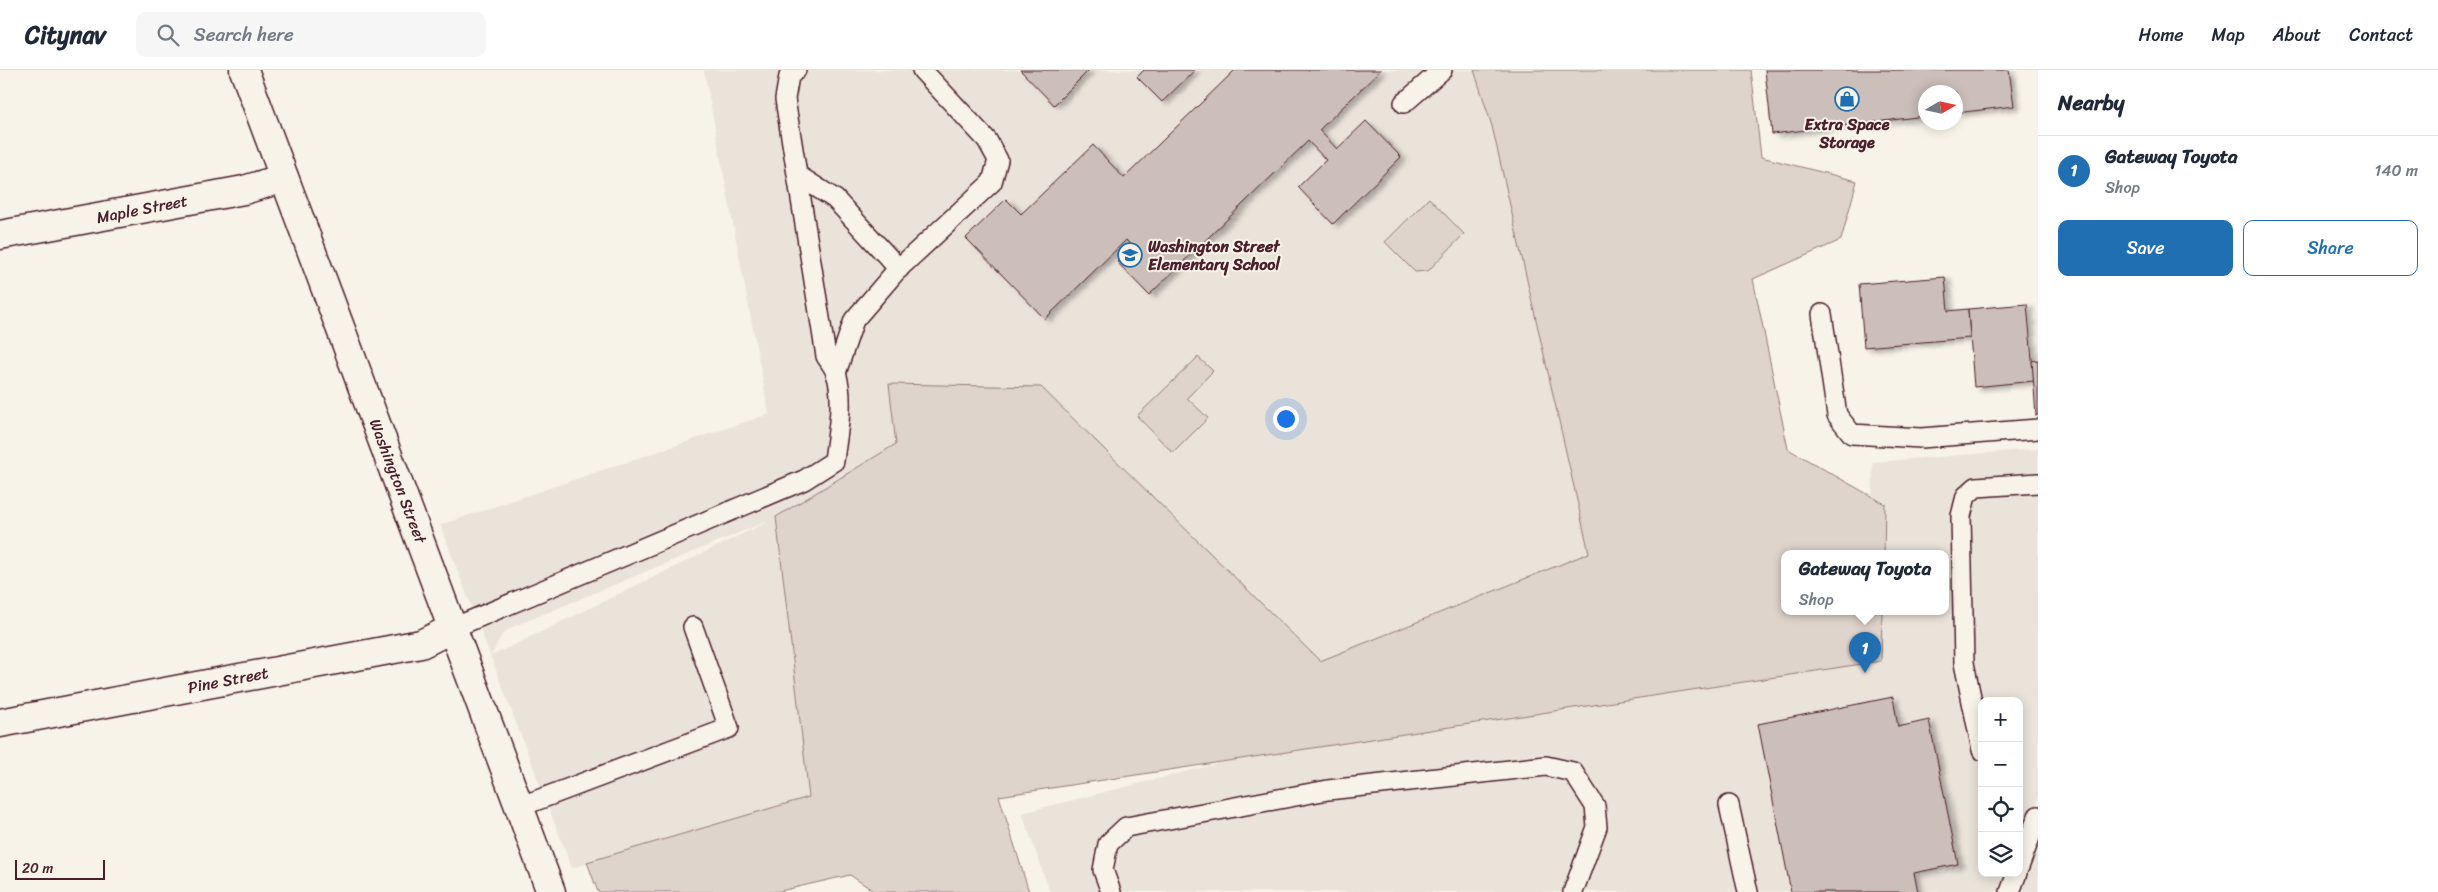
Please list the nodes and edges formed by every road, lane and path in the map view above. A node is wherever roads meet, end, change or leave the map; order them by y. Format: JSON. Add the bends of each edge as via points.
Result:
{"nodes":[{"id":1,"x":244,"y":70,"type":"edge"},
{"id":2,"x":796,"y":70,"type":"edge"},
{"id":3,"x":922,"y":70,"type":"edge"},
{"id":4,"x":1442,"y":70,"type":"edge"},
{"id":5,"x":1404,"y":103,"type":"dead end"},
{"id":6,"x":799,"y":176,"type":"junction"},
{"id":7,"x":284,"y":178,"type":"junction"},
{"id":8,"x":0,"y":236,"type":"edge"},
{"id":9,"x":899,"y":269,"type":"junction"},
{"id":10,"x":1822,"y":314,"type":"dead end"},
{"id":11,"x":836,"y":373,"type":"junction"},
{"id":12,"x":2038,"y":429,"type":"edge"},
{"id":13,"x":2038,"y":483,"type":"edge"},
{"id":14,"x":692,"y":626,"type":"dead end"},
{"id":15,"x":453,"y":628,"type":"junction"},
{"id":16,"x":0,"y":722,"type":"edge"},
{"id":17,"x":1980,"y":742,"type":"edge"},
{"id":18,"x":1729,"y":805,"type":"dead end"},
{"id":19,"x":519,"y":807,"type":"junction"},
{"id":20,"x":2038,"y":816,"type":"edge"},
{"id":21,"x":2023,"y":856,"type":"edge"},
{"id":22,"x":551,"y":892,"type":"edge"},
{"id":23,"x":1111,"y":892,"type":"edge"},
{"id":24,"x":1574,"y":892,"type":"edge"},
{"id":25,"x":1748,"y":892,"type":"edge"}],
"edges":[{"from":1,"to":7,"type":"main road","name":"Washington Street"},
{"from":2,"to":6,"type":"lane","via":[[789,76],[785,99]]},
{"from":3,"to":9,"type":"lane","via":[[986,140],[998,160],[992,182]]},
{"from":4,"to":5,"type":"lane"},
{"from":6,"to":9,"type":"lane","via":[[835,199]]},
{"from":6,"to":11,"type":"lane","via":[[826,356]]},
{"from":7,"to":8,"type":"main road","name":"Maple Street","via":[[244,190]]},
{"from":7,"to":15,"type":"main road","name":"Washington Street"},
{"from":9,"to":11,"type":"lane","via":[[854,320]]},
{"from":10,"to":12,"type":"lane","via":[[1837,415],[1852,434],[1921,438]]},
{"from":11,"to":15,"type":"lane","via":[[839,419],[834,461],[811,476],[699,526]]},
{"from":13,"to":17,"type":"lane","via":[[1976,487],[1966,496],[1961,516],[1964,663]]},
{"from":14,"to":19,"type":"lane","via":[[729,728]]},
{"from":15,"to":16,"type":"main road","name":"Pine Street","via":[[421,644]]},
{"from":15,"to":19,"type":"main road","name":"Washington Street"},
{"from":18,"to":25,"type":"lane"},
{"from":19,"to":22,"type":"main road","name":"Washington Street"},
{"from":20,"to":21,"type":"lane"},
{"from":23,"to":24,"type":"lane","via":[[1103,870],[1108,844],[1126,827],[1328,790],[1546,766],[1573,772],[1595,806],[1596,828]]}]}
